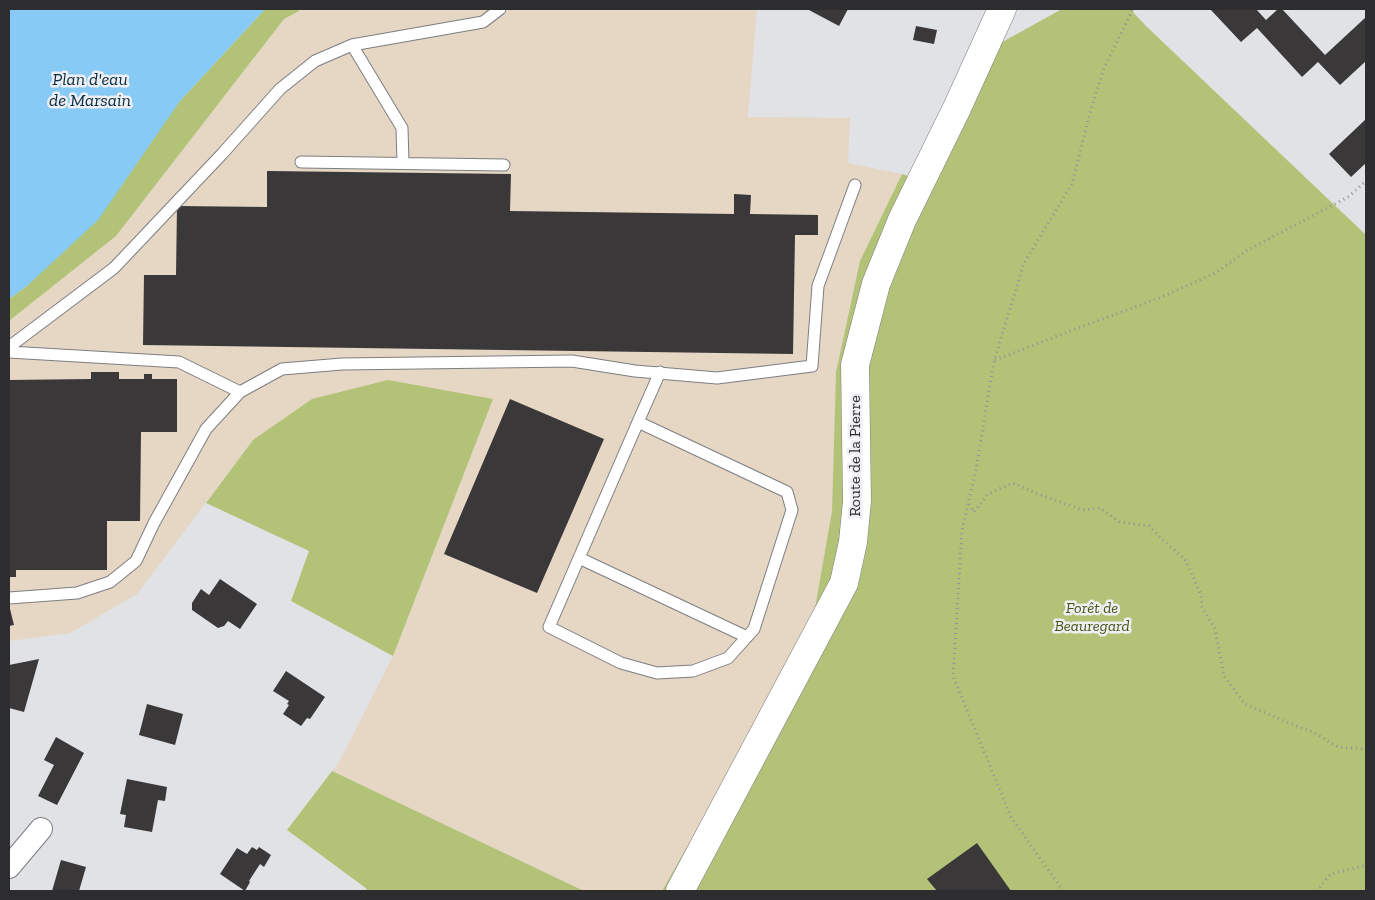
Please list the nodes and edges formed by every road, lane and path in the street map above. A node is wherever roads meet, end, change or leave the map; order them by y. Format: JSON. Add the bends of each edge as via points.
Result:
{"nodes":[{"id":1,"x":500,"y":9,"type":"edge"},
{"id":2,"x":1002,"y":9,"type":"edge"},
{"id":3,"x":1133,"y":9,"type":"edge"},
{"id":4,"x":352,"y":45,"type":"junction"},
{"id":5,"x":301,"y":162,"type":"dead end"},
{"id":6,"x":403,"y":163,"type":"junction"},
{"id":7,"x":504,"y":165,"type":"dead end"},
{"id":8,"x":1366,"y":181,"type":"edge"},
{"id":9,"x":856,"y":185,"type":"dead end"},
{"id":10,"x":9,"y":347,"type":"edge"},
{"id":11,"x":9,"y":352,"type":"edge"},
{"id":12,"x":994,"y":361,"type":"junction"},
{"id":13,"x":660,"y":372,"type":"junction"},
{"id":14,"x":240,"y":392,"type":"junction"},
{"id":15,"x":638,"y":422,"type":"junction"},
{"id":16,"x":968,"y":504,"type":"junction"},
{"id":17,"x":579,"y":558,"type":"junction"},
{"id":18,"x":9,"y":598,"type":"edge"},
{"id":19,"x":747,"y":637,"type":"junction"},
{"id":20,"x":1366,"y":749,"type":"edge"},
{"id":21,"x":41,"y":829,"type":"dead end"},
{"id":22,"x":1366,"y":865,"type":"edge"},
{"id":23,"x":9,"y":867,"type":"edge"},
{"id":24,"x":680,"y":891,"type":"edge"},
{"id":25,"x":1063,"y":891,"type":"edge"},
{"id":26,"x":1316,"y":891,"type":"edge"}],
"edges":[{"from":1,"to":4,"type":"lane","via":[[483,22]]},
{"from":2,"to":24,"type":"street","name":"Route de la Pierre","via":[[902,220],[876,284],[855,365],[857,501],[844,583]]},
{"from":3,"to":12,"type":"path","via":[[1104,68],[1072,184],[1024,263]]},
{"from":4,"to":6,"type":"lane","via":[[402,128]]},
{"from":4,"to":10,"type":"lane","via":[[315,61],[280,89],[114,268]]},
{"from":5,"to":6,"type":"lane"},
{"from":6,"to":7,"type":"lane"},
{"from":8,"to":12,"type":"path","via":[[1348,196],[1246,251],[1217,272],[1162,297]]},
{"from":9,"to":13,"type":"lane","via":[[818,286],[812,366],[717,378]]},
{"from":11,"to":14,"type":"lane","via":[[179,362]]},
{"from":12,"to":16,"type":"path"},
{"from":13,"to":14,"type":"lane","via":[[572,361],[342,364],[282,369]]},
{"from":13,"to":15,"type":"lane"},
{"from":14,"to":18,"type":"lane","via":[[206,429],[136,561],[110,582],[77,593]]},
{"from":15,"to":17,"type":"lane"},
{"from":15,"to":19,"type":"lane","via":[[787,492],[792,510],[754,629]]},
{"from":16,"to":20,"type":"path","via":[[974,512],[988,494],[1012,483],[1083,510],[1100,508],[1120,522],[1149,526],[1185,559],[1201,595],[1202,607],[1215,629],[1224,676],[1244,704],[1313,732],[1338,747]]},
{"from":16,"to":25,"type":"path","via":[[962,530],[953,676],[1012,817]]},
{"from":17,"to":19,"type":"lane"},
{"from":17,"to":19,"type":"lane","via":[[549,627],[621,663],[657,673],[693,671],[728,658]]},
{"from":21,"to":23,"type":"street"},
{"from":22,"to":26,"type":"path","via":[[1332,874]]}]}
